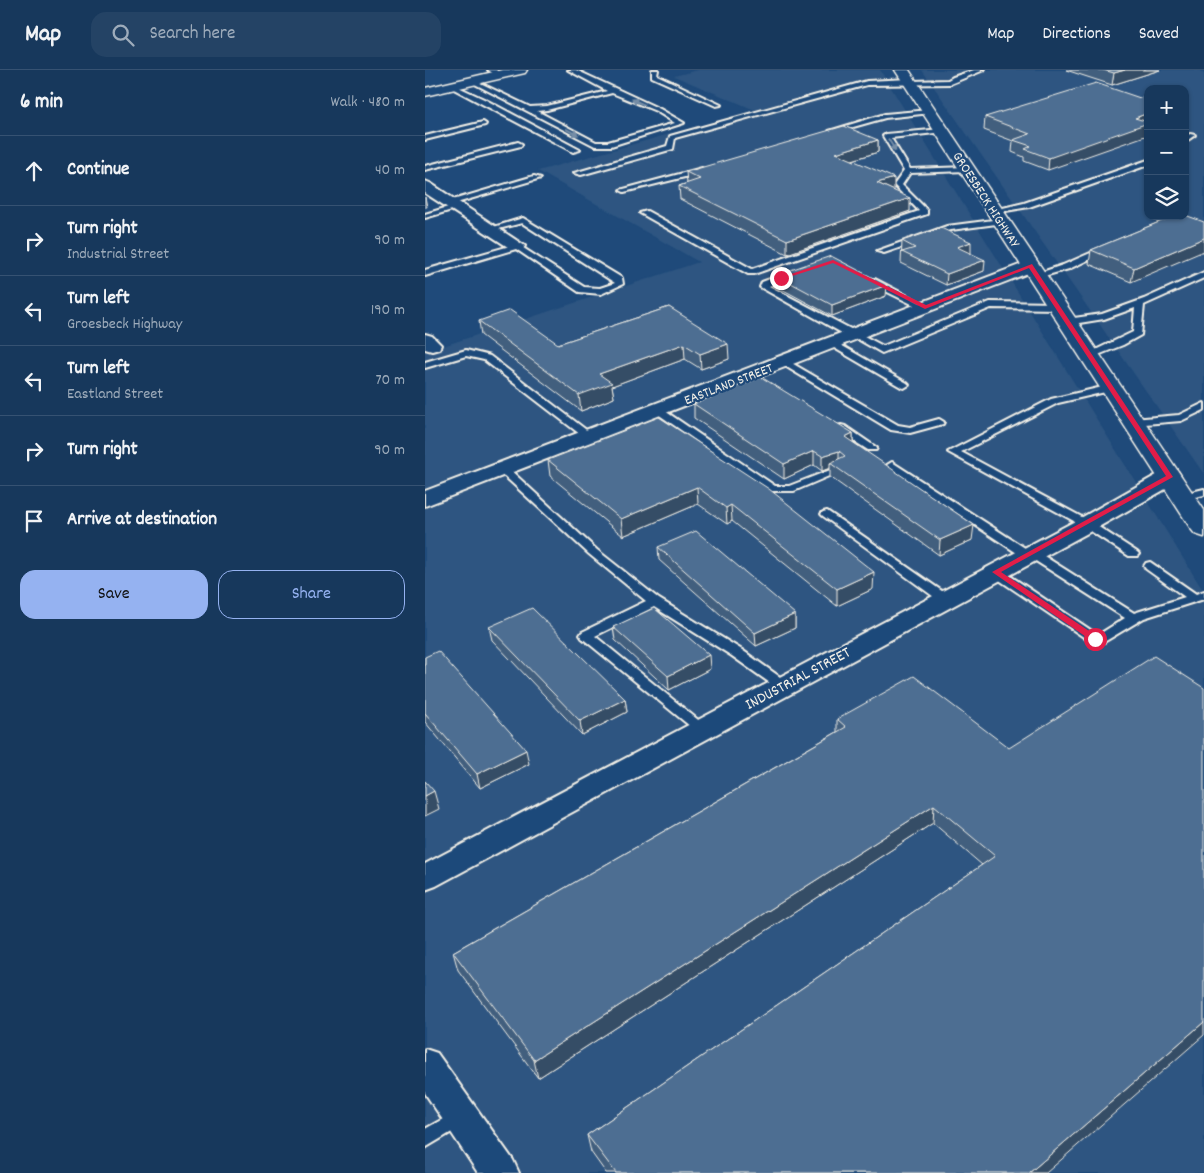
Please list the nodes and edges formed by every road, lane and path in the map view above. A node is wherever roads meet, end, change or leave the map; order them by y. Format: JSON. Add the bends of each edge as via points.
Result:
{"nodes":[{"id":1,"x":518,"y":70,"type":"edge"},
{"id":2,"x":571,"y":70,"type":"edge"},
{"id":3,"x":658,"y":70,"type":"edge"},
{"id":4,"x":981,"y":70,"type":"edge"},
{"id":5,"x":496,"y":72,"type":"edge"},
{"id":6,"x":907,"y":78,"type":"edge"},
{"id":7,"x":472,"y":81,"type":"junction"},
{"id":8,"x":452,"y":86,"type":"junction"},
{"id":9,"x":613,"y":91,"type":"junction"},
{"id":10,"x":425,"y":92,"type":"edge"},
{"id":11,"x":719,"y":105,"type":"dead end"},
{"id":12,"x":529,"y":109,"type":"junction"},
{"id":13,"x":929,"y":112,"type":"junction"},
{"id":14,"x":483,"y":124,"type":"dead end"},
{"id":15,"x":942,"y":131,"type":"junction"},
{"id":16,"x":827,"y":133,"type":"edge"},
{"id":17,"x":1192,"y":135,"type":"dead end"},
{"id":18,"x":1189,"y":137,"type":"edge"},
{"id":19,"x":425,"y":138,"type":"edge"},
{"id":20,"x":518,"y":144,"type":"dead end"},
{"id":21,"x":576,"y":150,"type":"dead end"},
{"id":22,"x":1144,"y":163,"type":"edge"},
{"id":23,"x":711,"y":167,"type":"edge"},
{"id":24,"x":425,"y":168,"type":"edge"},
{"id":25,"x":967,"y":169,"type":"junction"},
{"id":26,"x":908,"y":170,"type":"junction"},
{"id":27,"x":578,"y":173,"type":"dead end"},
{"id":28,"x":537,"y":178,"type":"dead end"},
{"id":29,"x":425,"y":186,"type":"edge"},
{"id":30,"x":624,"y":190,"type":"dead end"},
{"id":31,"x":454,"y":205,"type":"junction"},
{"id":32,"x":644,"y":212,"type":"dead end"},
{"id":33,"x":425,"y":216,"type":"edge"},
{"id":34,"x":997,"y":216,"type":"junction"},
{"id":35,"x":491,"y":229,"type":"junction"},
{"id":36,"x":1117,"y":245,"type":"edge"},
{"id":37,"x":517,"y":246,"type":"junction"},
{"id":38,"x":881,"y":250,"type":"dead end"},
{"id":39,"x":1034,"y":270,"type":"junction"},
{"id":40,"x":799,"y":272,"type":"edge"},
{"id":41,"x":425,"y":273,"type":"edge"},
{"id":42,"x":1204,"y":274,"type":"edge"},
{"id":43,"x":867,"y":278,"type":"edge"},
{"id":44,"x":1139,"y":303,"type":"junction"},
{"id":45,"x":925,"y":307,"type":"junction"},
{"id":46,"x":1062,"y":314,"type":"junction"},
{"id":47,"x":854,"y":334,"type":"junction"},
{"id":48,"x":832,"y":343,"type":"junction"},
{"id":49,"x":1089,"y":355,"type":"junction"},
{"id":50,"x":783,"y":361,"type":"junction"},
{"id":51,"x":425,"y":365,"type":"edge"},
{"id":52,"x":904,"y":385,"type":"dead end"},
{"id":53,"x":1111,"y":388,"type":"junction"},
{"id":54,"x":1204,"y":406,"type":"edge"},
{"id":55,"x":659,"y":410,"type":"junction"},
{"id":56,"x":830,"y":421,"type":"edge"},
{"id":57,"x":939,"y":422,"type":"dead end"},
{"id":58,"x":1133,"y":422,"type":"junction"},
{"id":59,"x":589,"y":436,"type":"junction"},
{"id":60,"x":871,"y":448,"type":"dead end"},
{"id":61,"x":893,"y":465,"type":"dead end"},
{"id":62,"x":503,"y":469,"type":"junction"},
{"id":63,"x":838,"y":470,"type":"edge"},
{"id":64,"x":1176,"y":487,"type":"junction"},
{"id":65,"x":1204,"y":492,"type":"edge"},
{"id":66,"x":425,"y":499,"type":"edge"},
{"id":67,"x":827,"y":514,"type":"dead end"},
{"id":68,"x":1087,"y":524,"type":"junction"},
{"id":69,"x":1204,"y":529,"type":"edge"},
{"id":70,"x":1030,"y":554,"type":"junction"},
{"id":71,"x":1133,"y":554,"type":"dead end"},
{"id":72,"x":1150,"y":566,"type":"dead end"},
{"id":73,"x":996,"y":572,"type":"junction"},
{"id":74,"x":1199,"y":597,"type":"edge"},
{"id":75,"x":945,"y":599,"type":"junction"},
{"id":76,"x":655,"y":602,"type":"junction"},
{"id":77,"x":1135,"y":619,"type":"junction"},
{"id":78,"x":782,"y":685,"type":"junction"},
{"id":79,"x":701,"y":728,"type":"junction"},
{"id":80,"x":425,"y":878,"type":"edge"},
{"id":81,"x":425,"y":1064,"type":"edge"},
{"id":82,"x":461,"y":1117,"type":"junction"},
{"id":83,"x":425,"y":1139,"type":"edge"},
{"id":84,"x":499,"y":1173,"type":"edge"}],
"edges":[{"from":1,"to":5,"type":"main road"},
{"from":2,"to":9,"type":"lane"},
{"from":3,"to":11,"type":"lane","via":[[654,76]]},
{"from":4,"to":6,"type":"lane","via":[[950,82]]},
{"from":5,"to":7,"type":"main road"},
{"from":6,"to":13,"type":"main road","name":"GROESBECK HIGHWAY"},
{"from":6,"to":27,"type":"lane","via":[[867,83],[672,137],[670,147]]},
{"from":7,"to":8,"type":"main road"},
{"from":7,"to":12,"type":"lane"},
{"from":8,"to":10,"type":"main road"},
{"from":8,"to":21,"type":"lane"},
{"from":9,"to":12,"type":"lane","via":[[547,108]]},
{"from":12,"to":9,"type":"lane","one_way":true,"via":[[595,144],[608,144],[681,123]]},
{"from":13,"to":15,"type":"main road","name":"GROESBECK HIGHWAY"},
{"from":13,"to":16,"type":"lane","via":[[885,116]]},
{"from":14,"to":19,"type":"lane"},
{"from":15,"to":25,"type":"main road","name":"GROESBECK HIGHWAY"},
{"from":15,"to":26,"type":"lane","one_way":true,"via":[[886,136]]},
{"from":17,"to":18,"type":"lane"},
{"from":20,"to":24,"type":"lane"},
{"from":22,"to":34,"type":"lane"},
{"from":23,"to":30,"type":"lane"},
{"from":25,"to":26,"type":"lane"},
{"from":25,"to":34,"type":"main road","name":"GROESBECK HIGHWAY"},
{"from":26,"to":32,"type":"lane","via":[[898,185],[923,212],[751,272]]},
{"from":28,"to":31,"type":"lane"},
{"from":29,"to":31,"type":"street"},
{"from":31,"to":33,"type":"lane"},
{"from":31,"to":35,"type":"street"},
{"from":34,"to":38,"type":"lane"},
{"from":34,"to":39,"type":"main road","name":"GROESBECK HIGHWAY"},
{"from":35,"to":37,"type":"street"},
{"from":35,"to":37,"type":"lane","via":[[523,220],[619,280],[619,284],[601,291],[582,290]]},
{"from":36,"to":39,"type":"lane","via":[[1066,267]]},
{"from":37,"to":41,"type":"lane"},
{"from":39,"to":45,"type":"street","name":"EASTLAND STREET"},
{"from":39,"to":46,"type":"main road","name":"GROESBECK HIGHWAY"},
{"from":40,"to":47,"type":"lane","via":[[764,287]]},
{"from":42,"to":44,"type":"lane"},
{"from":43,"to":45,"type":"lane"},
{"from":44,"to":46,"type":"lane","via":[[1104,316]]},
{"from":44,"to":49,"type":"lane","via":[[1138,332]]},
{"from":45,"to":47,"type":"street","name":"EASTLAND STREET"},
{"from":46,"to":47,"type":"lane","via":[[990,306],[882,350]]},
{"from":46,"to":49,"type":"main road","name":"GROESBECK HIGHWAY"},
{"from":47,"to":48,"type":"street","name":"EASTLAND STREET"},
{"from":48,"to":50,"type":"street","name":"EASTLAND STREET"},
{"from":48,"to":52,"type":"lane"},
{"from":49,"to":53,"type":"main road","name":"GROESBECK HIGHWAY"},
{"from":50,"to":55,"type":"street","name":"EASTLAND STREET","via":[[759,375]]},
{"from":50,"to":57,"type":"lane","via":[[895,428],[910,430]]},
{"from":51,"to":59,"type":"lane","via":[[466,353],[487,358]]},
{"from":53,"to":58,"type":"main road","name":"GROESBECK HIGHWAY"},
{"from":53,"to":68,"type":"lane","via":[[1055,401],[953,452]]},
{"from":54,"to":58,"type":"lane","via":[[1181,418]]},
{"from":55,"to":59,"type":"street","name":"EASTLAND STREET"},
{"from":55,"to":63,"type":"lane","via":[[773,489],[790,489]]},
{"from":56,"to":60,"type":"lane"},
{"from":58,"to":64,"type":"main road","name":"GROESBECK HIGHWAY"},
{"from":59,"to":62,"type":"street","name":"EASTLAND STREET"},
{"from":61,"to":70,"type":"lane"},
{"from":62,"to":66,"type":"street","name":"EASTLAND STREET"},
{"from":62,"to":76,"type":"lane","via":[[593,552]]},
{"from":64,"to":65,"type":"lane"},
{"from":64,"to":68,"type":"street","name":"INDUSTRIAL STREET"},
{"from":64,"to":69,"type":"main road","name":"GROESBECK HIGHWAY"},
{"from":67,"to":75,"type":"lane"},
{"from":68,"to":70,"type":"street","name":"INDUSTRIAL STREET"},
{"from":68,"to":71,"type":"lane"},
{"from":70,"to":73,"type":"street","name":"INDUSTRIAL STREET"},
{"from":70,"to":77,"type":"lane"},
{"from":72,"to":74,"type":"lane"},
{"from":73,"to":75,"type":"street","name":"INDUSTRIAL STREET"},
{"from":73,"to":77,"type":"lane","via":[[1095,639]]},
{"from":74,"to":77,"type":"lane"},
{"from":75,"to":78,"type":"street","name":"INDUSTRIAL STREET"},
{"from":76,"to":78,"type":"lane"},
{"from":76,"to":79,"type":"lane","via":[[587,635]]},
{"from":78,"to":79,"type":"street","name":"INDUSTRIAL STREET"},
{"from":79,"to":80,"type":"street","name":"INDUSTRIAL STREET"},
{"from":81,"to":82,"type":"street"},
{"from":82,"to":83,"type":"lane"},
{"from":82,"to":84,"type":"street"}]}
